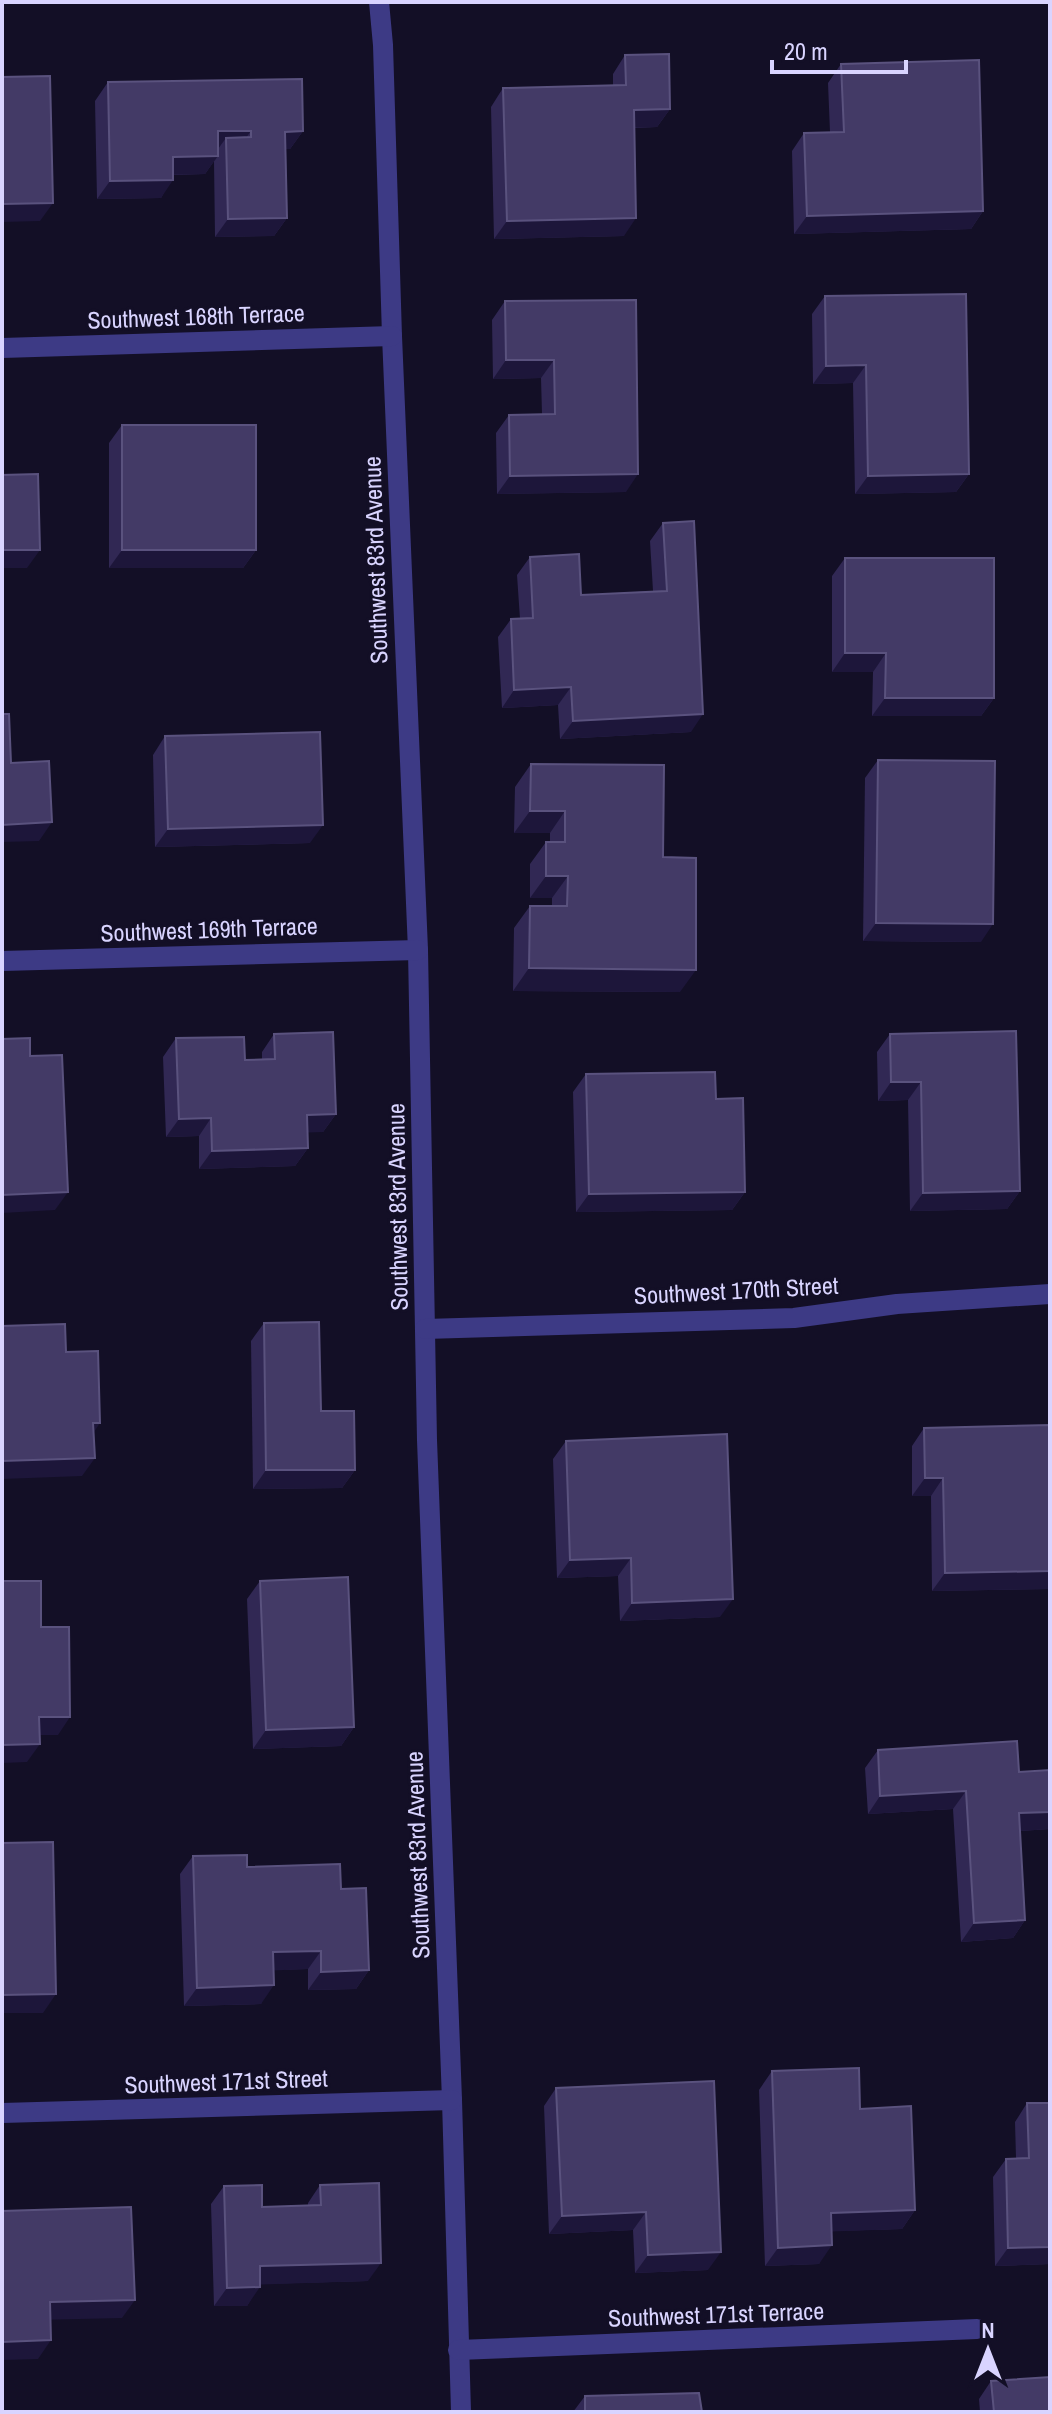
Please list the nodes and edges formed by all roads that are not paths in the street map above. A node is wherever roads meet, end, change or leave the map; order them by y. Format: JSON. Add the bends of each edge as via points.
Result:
{"nodes":[{"id":1,"x":379,"y":2,"type":"edge"},
{"id":2,"x":392,"y":336,"type":"junction"},
{"id":3,"x":2,"y":348,"type":"edge"},
{"id":4,"x":418,"y":950,"type":"junction"},
{"id":5,"x":2,"y":961,"type":"edge"},
{"id":6,"x":1050,"y":1294,"type":"edge"},
{"id":7,"x":425,"y":1329,"type":"junction"},
{"id":8,"x":452,"y":2100,"type":"junction"},
{"id":9,"x":2,"y":2113,"type":"edge"},
{"id":10,"x":977,"y":2329,"type":"dead end"},
{"id":11,"x":458,"y":2350,"type":"junction"},
{"id":12,"x":461,"y":2412,"type":"edge"}],
"edges":[{"from":1,"to":2,"type":"street","name":"Southwest 83rd Avenue"},
{"from":2,"to":3,"type":"street","name":"Southwest 168th Terrace"},
{"from":2,"to":4,"type":"street","name":"Southwest 83rd Avenue"},
{"from":4,"to":5,"type":"street","name":"Southwest 169th Terrace"},
{"from":4,"to":7,"type":"street","name":"Southwest 83rd Avenue"},
{"from":6,"to":7,"type":"street","name":"Southwest 170th Street","via":[[897,1304],[794,1318]]},
{"from":7,"to":8,"type":"street","name":"Southwest 83rd Avenue"},
{"from":8,"to":9,"type":"street","name":"Southwest 171st Street"},
{"from":8,"to":11,"type":"street","name":"Southwest 83rd Avenue"},
{"from":10,"to":11,"type":"street","name":"Southwest 171st Terrace"},
{"from":11,"to":12,"type":"street","name":"Southwest 83rd Avenue"}]}
